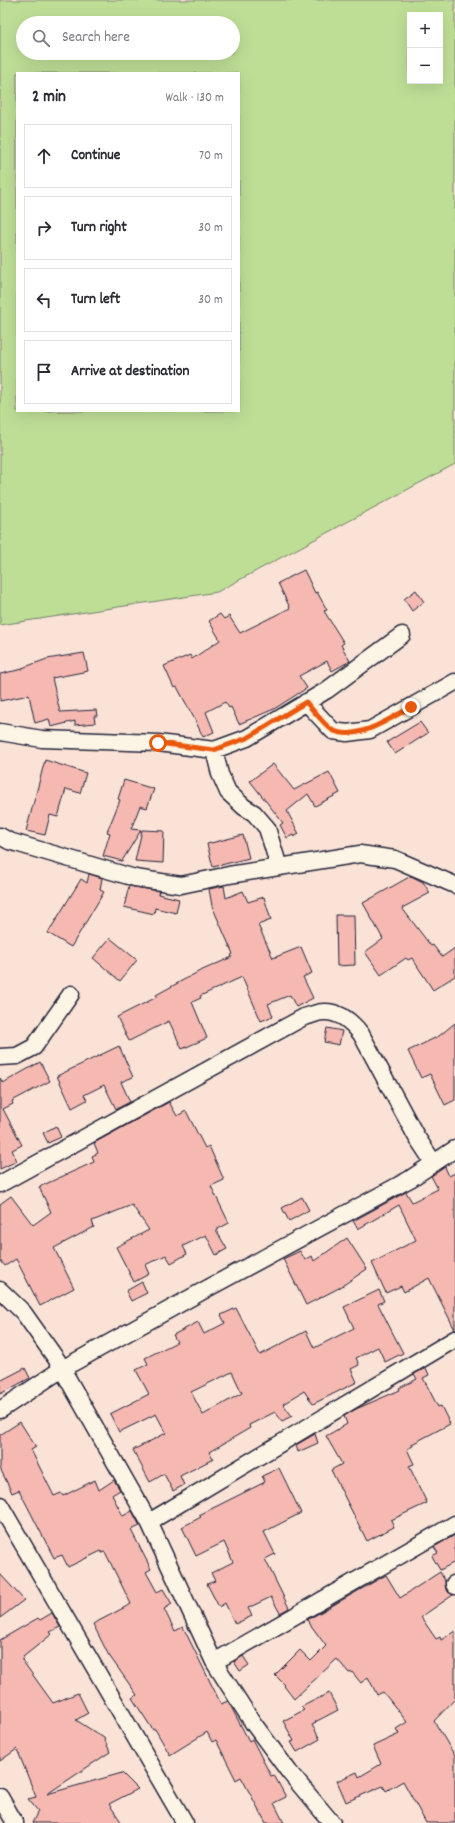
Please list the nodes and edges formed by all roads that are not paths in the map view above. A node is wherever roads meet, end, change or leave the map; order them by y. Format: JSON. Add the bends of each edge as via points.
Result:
{"nodes":[{"id":1,"x":402,"y":635,"type":"dead end"},
{"id":2,"x":455,"y":682,"type":"edge"},
{"id":3,"x":306,"y":702,"type":"junction"},
{"id":4,"x":0,"y":732,"type":"edge"},
{"id":5,"x":214,"y":750,"type":"junction"},
{"id":6,"x":0,"y":836,"type":"edge"},
{"id":7,"x":279,"y":867,"type":"junction"},
{"id":8,"x":455,"y":885,"type":"edge"},
{"id":9,"x":71,"y":994,"type":"dead end"},
{"id":10,"x":0,"y":1057,"type":"edge"},
{"id":11,"x":455,"y":1149,"type":"edge"},
{"id":12,"x":433,"y":1162,"type":"junction"},
{"id":13,"x":0,"y":1184,"type":"edge"},
{"id":14,"x":0,"y":1290,"type":"edge"},
{"id":15,"x":455,"y":1340,"type":"edge"},
{"id":16,"x":62,"y":1369,"type":"junction"},
{"id":17,"x":0,"y":1410,"type":"edge"},
{"id":18,"x":0,"y":1505,"type":"edge"},
{"id":19,"x":149,"y":1522,"type":"junction"},
{"id":20,"x":455,"y":1524,"type":"edge"},
{"id":21,"x":214,"y":1662,"type":"junction"},
{"id":22,"x":0,"y":1797,"type":"edge"},
{"id":23,"x":15,"y":1823,"type":"edge"},
{"id":24,"x":184,"y":1823,"type":"edge"},
{"id":25,"x":332,"y":1823,"type":"edge"}],
"edges":[{"from":1,"to":3,"type":"street"},
{"from":2,"to":3,"type":"street","via":[[370,730],[347,733],[333,731]]},
{"from":3,"to":5,"type":"street","via":[[247,738]]},
{"from":4,"to":5,"type":"street","via":[[42,739],[158,743]]},
{"from":5,"to":7,"type":"street","via":[[228,792],[244,807],[254,812],[266,828]]},
{"from":6,"to":7,"type":"street","via":[[9,841],[135,878],[181,885]]},
{"from":7,"to":8,"type":"street","via":[[360,854],[395,859]]},
{"from":9,"to":10,"type":"street","via":[[34,1047],[17,1056]]},
{"from":11,"to":12,"type":"street"},
{"from":12,"to":13,"type":"street","via":[[416,1136],[361,1034],[351,1022],[336,1014],[323,1012],[304,1017]]},
{"from":12,"to":16,"type":"street","via":[[410,1179]]},
{"from":14,"to":16,"type":"street","via":[[23,1312]]},
{"from":15,"to":19,"type":"street"},
{"from":16,"to":17,"type":"street"},
{"from":16,"to":19,"type":"street"},
{"from":18,"to":24,"type":"street"},
{"from":19,"to":21,"type":"street"},
{"from":20,"to":21,"type":"street"},
{"from":21,"to":25,"type":"street","via":[[253,1723]]},
{"from":22,"to":23,"type":"street"}]}
